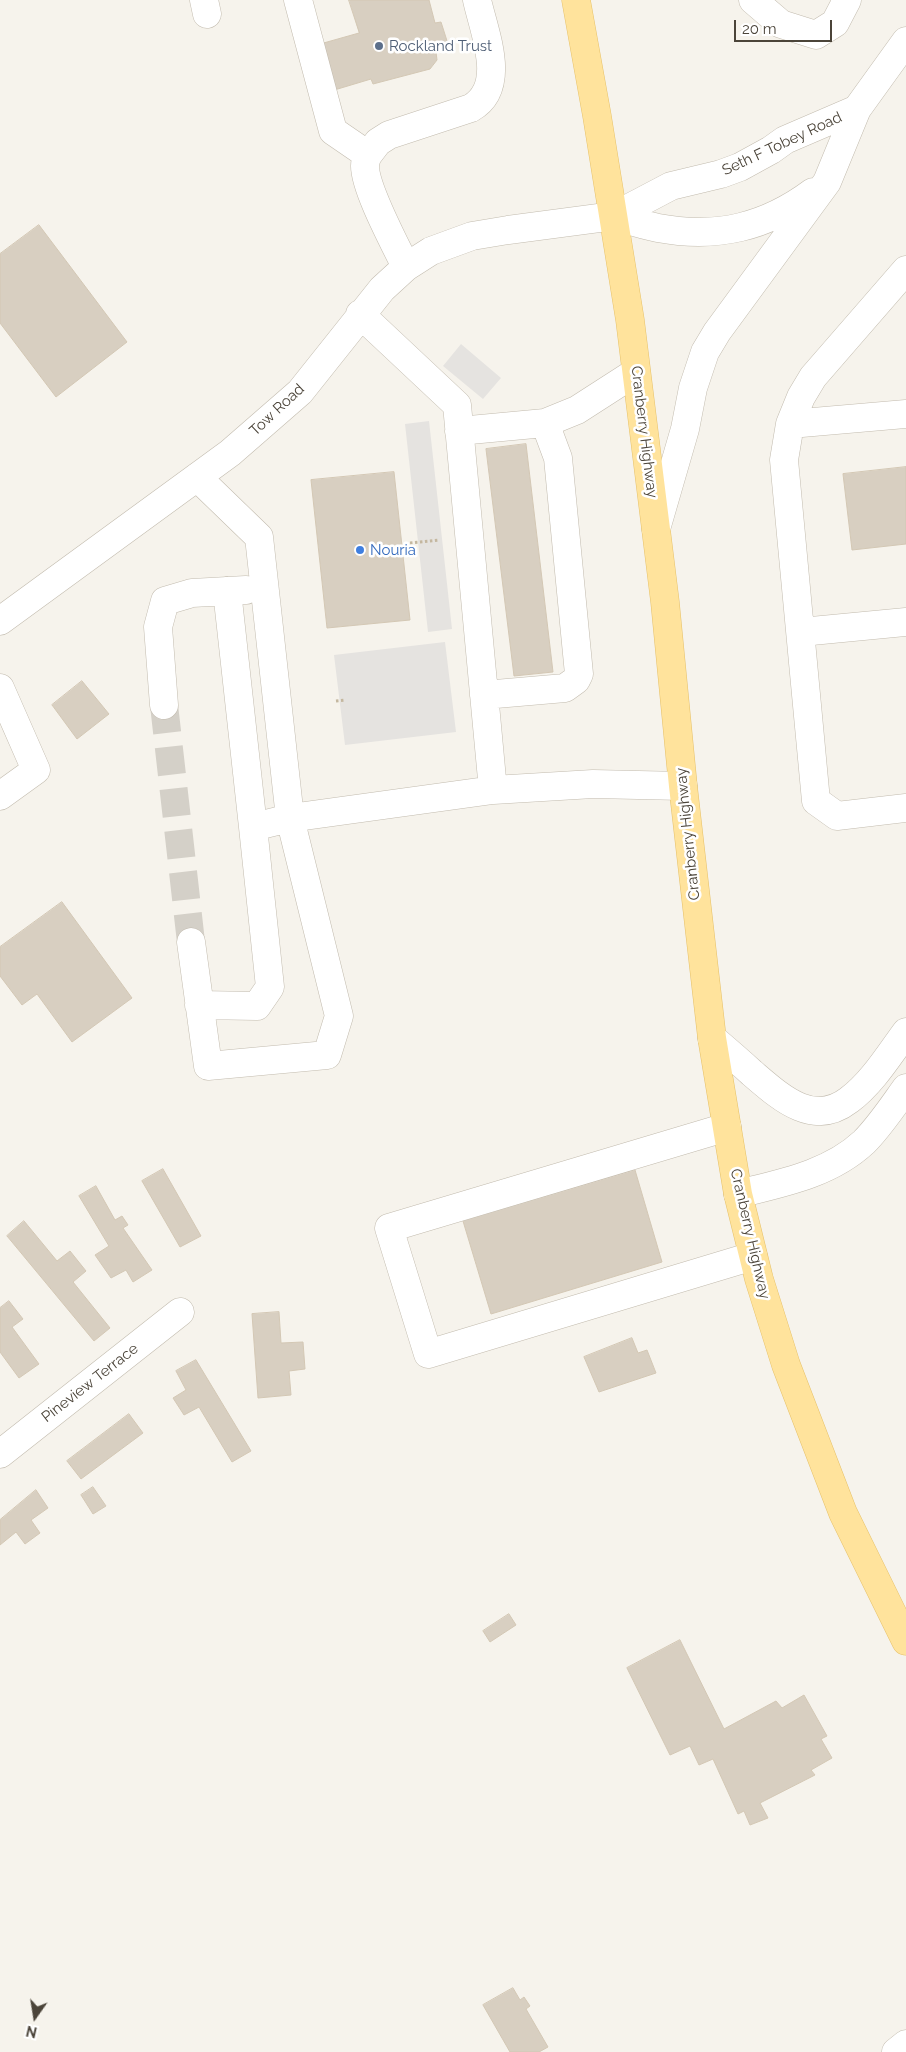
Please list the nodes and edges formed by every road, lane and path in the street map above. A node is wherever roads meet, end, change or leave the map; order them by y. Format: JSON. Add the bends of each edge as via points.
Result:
{"nodes":[{"id":1,"x":298,"y":0,"type":"edge"},
{"id":2,"x":477,"y":0,"type":"edge"},
{"id":3,"x":576,"y":0,"type":"edge"},
{"id":4,"x":753,"y":0,"type":"edge"},
{"id":5,"x":847,"y":0,"type":"edge"},
{"id":6,"x":906,"y":41,"type":"edge"},
{"id":7,"x":857,"y":109,"type":"junction"},
{"id":8,"x":368,"y":155,"type":"junction"},
{"id":9,"x":827,"y":182,"type":"junction"},
{"id":10,"x":614,"y":216,"type":"junction"},
{"id":11,"x":406,"y":267,"type":"junction"},
{"id":12,"x":906,"y":270,"type":"edge"},
{"id":13,"x":360,"y":314,"type":"junction"},
{"id":14,"x":636,"y":372,"type":"junction"},
{"id":15,"x":906,"y":414,"type":"edge"},
{"id":16,"x":545,"y":423,"type":"junction"},
{"id":17,"x":790,"y":424,"type":"junction"},
{"id":18,"x":460,"y":431,"type":"junction"},
{"id":19,"x":197,"y":477,"type":"junction"},
{"id":20,"x":656,"y":529,"type":"junction"},
{"id":21,"x":265,"y":588,"type":"junction"},
{"id":22,"x":227,"y":591,"type":"junction"},
{"id":23,"x":0,"y":621,"type":"edge"},
{"id":24,"x":906,"y":622,"type":"edge"},
{"id":25,"x":801,"y":632,"type":"junction"},
{"id":26,"x":0,"y":688,"type":"edge"},
{"id":27,"x":484,"y":695,"type":"junction"},
{"id":28,"x":345,"y":700,"type":"dead end"},
{"id":29,"x":336,"y":701,"type":"dead end"},
{"id":30,"x":164,"y":705,"type":"tunnel mouth"},
{"id":31,"x":682,"y":786,"type":"junction"},
{"id":32,"x":493,"y":790,"type":"junction"},
{"id":33,"x":0,"y":796,"type":"edge"},
{"id":34,"x":906,"y":808,"type":"edge"},
{"id":35,"x":290,"y":818,"type":"junction"},
{"id":36,"x":253,"y":827,"type":"junction"},
{"id":37,"x":190,"y":942,"type":"tunnel mouth"},
{"id":38,"x":199,"y":1005,"type":"junction"},
{"id":39,"x":906,"y":1032,"type":"edge"},
{"id":40,"x":712,"y":1038,"type":"junction"},
{"id":41,"x":906,"y":1088,"type":"edge"},
{"id":42,"x":727,"y":1126,"type":"junction"},
{"id":43,"x":738,"y":1194,"type":"junction"},
{"id":44,"x":753,"y":1256,"type":"junction"},
{"id":45,"x":180,"y":1312,"type":"dead end"},
{"id":46,"x":0,"y":1454,"type":"edge"},
{"id":47,"x":906,"y":1641,"type":"edge"},
{"id":48,"x":906,"y":2044,"type":"edge"},
{"id":49,"x":896,"y":2052,"type":"edge"}],
"edges":[{"from":1,"to":8,"type":"street","via":[[333,130]]},
{"from":2,"to":8,"type":"street","via":[[492,65],[491,82],[485,96],[471,108],[389,135],[378,142]]},
{"from":3,"to":10,"type":"main road","name":"Cranberry Highway"},
{"from":4,"to":5,"type":"street","via":[[782,24],[816,35],[835,23]]},
{"from":6,"to":7,"type":"street","name":"Seth F Tobey Road"},
{"from":7,"to":9,"type":"street","name":"Seth F Tobey Road"},
{"from":7,"to":10,"type":"street","name":"Seth F Tobey Road","via":[[785,140],[740,167],[671,186]]},
{"from":8,"to":11,"type":"street","via":[[366,175]]},
{"from":9,"to":10,"type":"street","via":[[786,210],[739,229],[676,230]]},
{"from":9,"to":20,"type":"street","name":"Seth F Tobey Road","via":[[705,352]]},
{"from":10,"to":11,"type":"street","name":"Tow Road","via":[[472,236],[431,251]]},
{"from":10,"to":14,"type":"main road","name":"Cranberry Highway"},
{"from":11,"to":13,"type":"street","name":"Tow Road"},
{"from":12,"to":17,"type":"street","via":[[813,377]]},
{"from":13,"to":18,"type":"street","via":[[457,405]]},
{"from":13,"to":19,"type":"street","name":"Tow Road","via":[[300,392]]},
{"from":14,"to":16,"type":"street","via":[[577,410]]},
{"from":14,"to":20,"type":"main road","name":"Cranberry Highway"},
{"from":15,"to":17,"type":"street"},
{"from":16,"to":18,"type":"street"},
{"from":16,"to":27,"type":"street","via":[[558,458],[579,674],[565,688]]},
{"from":17,"to":25,"type":"street","via":[[784,460]]},
{"from":18,"to":27,"type":"street"},
{"from":19,"to":21,"type":"street","via":[[259,537]]},
{"from":19,"to":23,"type":"street","name":"Tow Road"},
{"from":20,"to":31,"type":"main road","name":"Cranberry Highway"},
{"from":21,"to":22,"type":"street"},
{"from":21,"to":35,"type":"street"},
{"from":22,"to":30,"type":"street","via":[[192,593],[165,601],[158,627]]},
{"from":22,"to":36,"type":"street"},
{"from":24,"to":25,"type":"street"},
{"from":25,"to":34,"type":"street","via":[[816,800],[836,816]]},
{"from":26,"to":33,"type":"street","via":[[36,770]]},
{"from":27,"to":32,"type":"street"},
{"from":28,"to":29,"type":"path"},
{"from":31,"to":32,"type":"street","via":[[593,784]]},
{"from":31,"to":40,"type":"main road","name":"Cranberry Highway"},
{"from":32,"to":35,"type":"street"},
{"from":35,"to":36,"type":"street"},
{"from":35,"to":38,"type":"street","via":[[339,1016],[327,1055],[208,1066]]},
{"from":36,"to":38,"type":"street","via":[[270,987],[257,1006]]},
{"from":37,"to":38,"type":"street"},
{"from":39,"to":40,"type":"street","via":[[866,1084],[849,1100],[834,1109],[820,1112],[792,1104]]},
{"from":40,"to":42,"type":"main road","name":"Cranberry Highway"},
{"from":41,"to":43,"type":"street","via":[[875,1130],[845,1157],[792,1180]]},
{"from":42,"to":43,"type":"main road","name":"Cranberry Highway"},
{"from":42,"to":44,"type":"street","via":[[390,1228],[428,1354]]},
{"from":43,"to":44,"type":"main road","name":"Cranberry Highway"},
{"from":44,"to":47,"type":"main road","name":"Cranberry Highway","via":[[786,1365],[844,1513]]},
{"from":45,"to":46,"type":"street","name":"Pineview Terrace"},
{"from":48,"to":49,"type":"street"}]}
